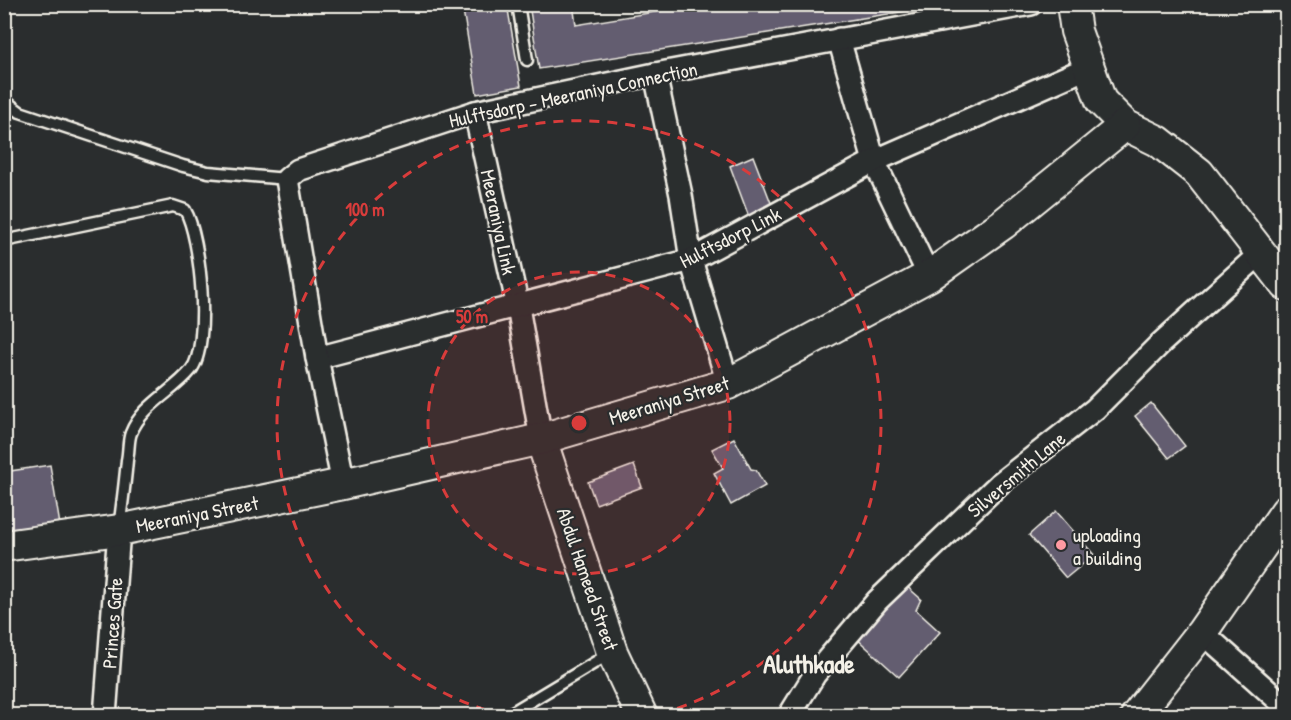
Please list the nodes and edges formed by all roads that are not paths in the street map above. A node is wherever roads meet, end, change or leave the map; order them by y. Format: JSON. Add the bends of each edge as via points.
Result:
{"nodes":[{"id":1,"x":6,"y":4,"type":"edge"},
{"id":2,"x":518,"y":4,"type":"edge"},
{"id":3,"x":1031,"y":4,"type":"edge"},
{"id":4,"x":1072,"y":4,"type":"edge"},
{"id":5,"x":4,"y":12,"type":"edge"},
{"id":6,"x":839,"y":39,"type":"junction"},
{"id":7,"x":527,"y":60,"type":"dead end"},
{"id":8,"x":1088,"y":68,"type":"junction"},
{"id":9,"x":655,"y":74,"type":"junction"},
{"id":10,"x":4,"y":100,"type":"edge"},
{"id":11,"x":475,"y":112,"type":"junction"},
{"id":12,"x":1125,"y":125,"type":"junction"},
{"id":13,"x":874,"y":161,"type":"junction"},
{"id":14,"x":286,"y":179,"type":"junction"},
{"id":15,"x":4,"y":241,"type":"edge"},
{"id":16,"x":1263,"y":251,"type":"junction"},
{"id":17,"x":691,"y":260,"type":"junction"},
{"id":18,"x":929,"y":276,"type":"junction"},
{"id":19,"x":1287,"y":285,"type":"edge"},
{"id":20,"x":518,"y":308,"type":"junction"},
{"id":21,"x":317,"y":358,"type":"junction"},
{"id":22,"x":728,"y":384,"type":"junction"},
{"id":23,"x":541,"y":439,"type":"junction"},
{"id":24,"x":343,"y":484,"type":"junction"},
{"id":25,"x":1287,"y":511,"type":"edge"},
{"id":26,"x":119,"y":530,"type":"junction"},
{"id":27,"x":4,"y":546,"type":"edge"},
{"id":28,"x":1202,"y":632,"type":"junction"},
{"id":29,"x":612,"y":652,"type":"junction"},
{"id":30,"x":1287,"y":707,"type":"edge"},
{"id":31,"x":105,"y":716,"type":"edge"},
{"id":32,"x":506,"y":716,"type":"edge"},
{"id":33,"x":642,"y":716,"type":"edge"},
{"id":34,"x":789,"y":716,"type":"edge"},
{"id":35,"x":1136,"y":716,"type":"edge"}],
"edges":[{"from":1,"to":5,"type":"lane"},
{"from":2,"to":7,"type":"lane"},
{"from":3,"to":6,"type":"street","name":"Hulftsdorp – Meeraniya Connection"},
{"from":4,"to":8,"type":"street"},
{"from":6,"to":9,"type":"street","name":"Hulftsdorp – Meeraniya Connection"},
{"from":6,"to":13,"type":"street"},
{"from":8,"to":12,"type":"street","via":[[1101,101]]},
{"from":8,"to":13,"type":"street","name":"Hulftsdorp Link"},
{"from":9,"to":11,"type":"street","name":"Hulftsdorp – Meeraniya Connection"},
{"from":9,"to":17,"type":"street"},
{"from":10,"to":14,"type":"lane","via":[[20,112],[183,166]]},
{"from":11,"to":14,"type":"street","name":"Hulftsdorp – Meeraniya Connection","via":[[298,170]]},
{"from":11,"to":20,"type":"street","name":"Meeraniya Link"},
{"from":12,"to":16,"type":"street","via":[[1158,141],[1199,173]]},
{"from":12,"to":18,"type":"street","name":"Meeraniya Street","via":[[1003,224]]},
{"from":13,"to":17,"type":"street","name":"Hulftsdorp Link"},
{"from":13,"to":18,"type":"street"},
{"from":14,"to":21,"type":"street"},
{"from":15,"to":26,"type":"lane","via":[[173,206],[185,210],[191,219],[203,310],[201,347],[192,369],[146,410],[131,433]]},
{"from":16,"to":19,"type":"street"},
{"from":16,"to":34,"type":"street","name":"Silversmith Lane","via":[[1095,409],[999,484],[877,601],[815,674]]},
{"from":17,"to":20,"type":"street","name":"Hulftsdorp Link"},
{"from":17,"to":22,"type":"street"},
{"from":18,"to":22,"type":"street","name":"Meeraniya Street"},
{"from":20,"to":21,"type":"street","name":"Hulftsdorp Link"},
{"from":20,"to":23,"type":"street","name":"Meeraniya Link"},
{"from":21,"to":24,"type":"street"},
{"from":22,"to":23,"type":"street","name":"Meeraniya Street"},
{"from":23,"to":24,"type":"street","name":"Meeraniya Street"},
{"from":23,"to":29,"type":"street","name":"Abdul Hameed Street"},
{"from":24,"to":26,"type":"street","name":"Meeraniya Street"},
{"from":25,"to":28,"type":"street"},
{"from":26,"to":27,"type":"street","name":"Meeraniya Street"},
{"from":26,"to":31,"type":"street","name":"Princes Gate"},
{"from":28,"to":30,"type":"street"},
{"from":28,"to":35,"type":"street"},
{"from":29,"to":32,"type":"lane"},
{"from":29,"to":33,"type":"street","name":"Abdul Hameed Street"}]}
